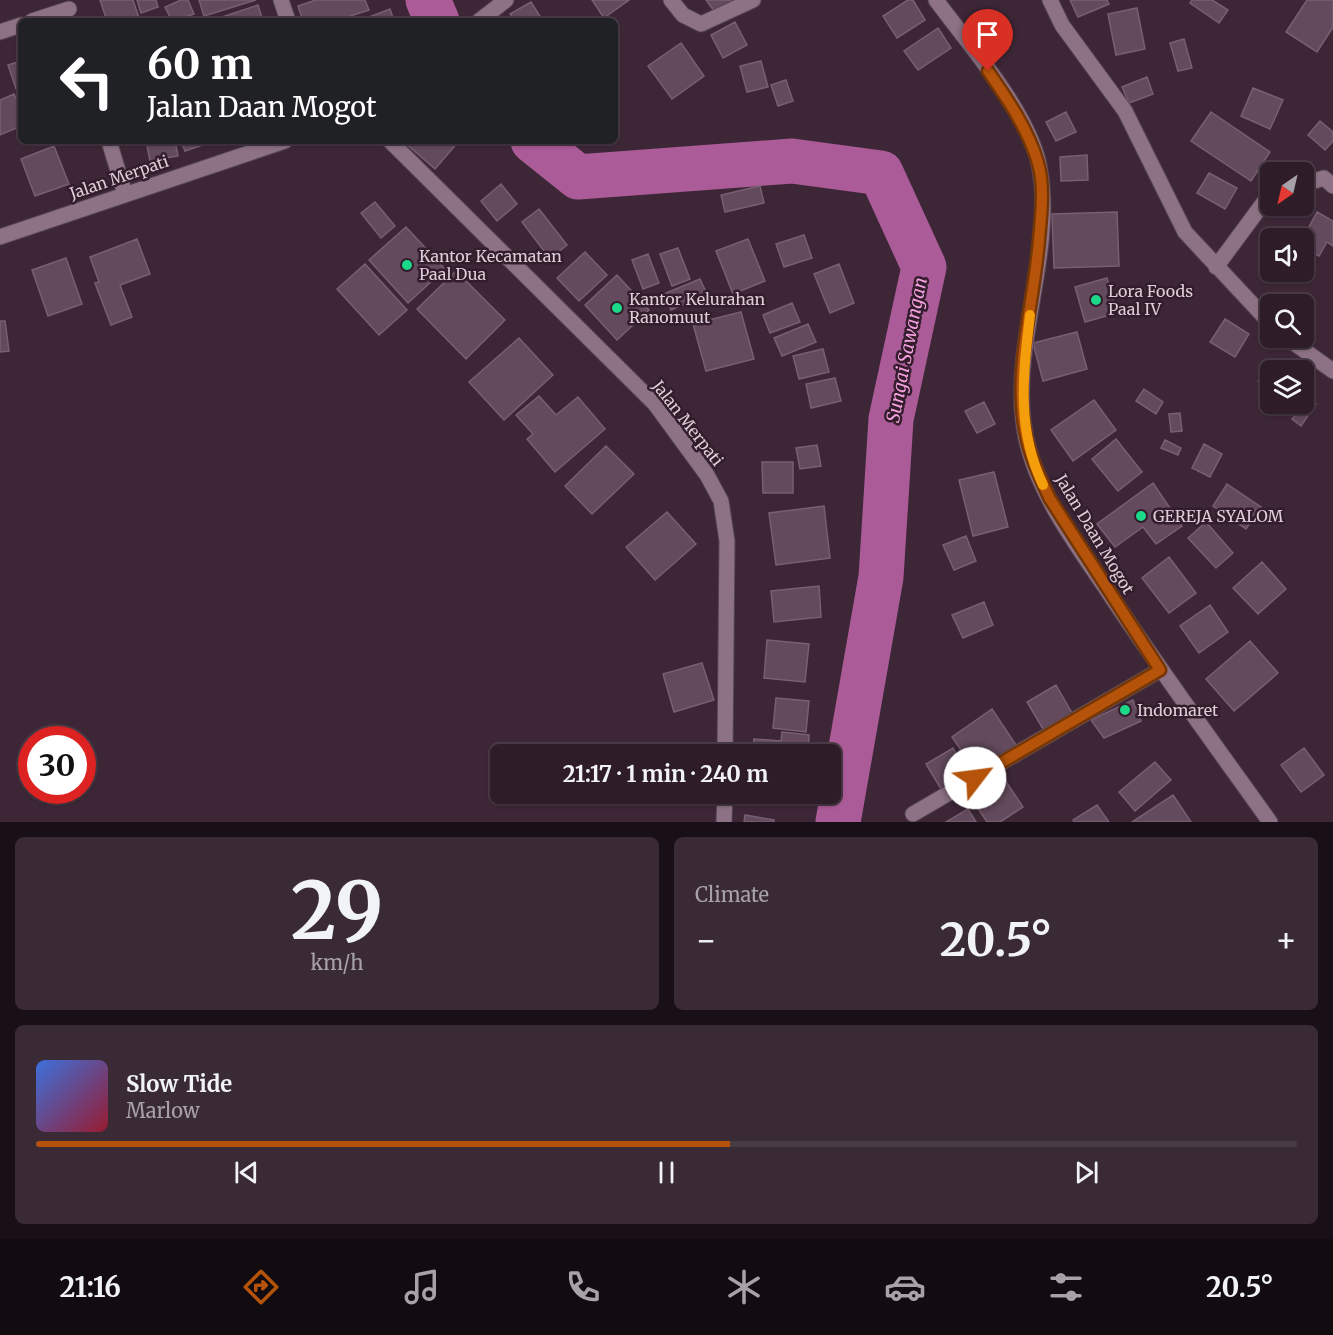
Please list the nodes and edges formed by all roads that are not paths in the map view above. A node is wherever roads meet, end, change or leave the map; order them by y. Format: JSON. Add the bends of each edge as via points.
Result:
{"nodes":[{"id":1,"x":281,"y":0,"type":"edge"},
{"id":2,"x":506,"y":0,"type":"edge"},
{"id":3,"x":671,"y":0,"type":"edge"},
{"id":4,"x":753,"y":0,"type":"edge"},
{"id":5,"x":936,"y":0,"type":"edge"},
{"id":6,"x":1050,"y":0,"type":"edge"},
{"id":7,"x":69,"y":10,"type":"edge"},
{"id":8,"x":42,"y":18,"type":"edge"},
{"id":9,"x":287,"y":18,"type":"edge"},
{"id":10,"x":483,"y":18,"type":"edge"},
{"id":11,"x":18,"y":26,"type":"edge"},
{"id":12,"x":0,"y":32,"type":"edge"},
{"id":13,"x":110,"y":144,"type":"edge"},
{"id":14,"x":276,"y":144,"type":"edge"},
{"id":15,"x":393,"y":144,"type":"edge"},
{"id":16,"x":1314,"y":181,"type":"edge"},
{"id":17,"x":1333,"y":186,"type":"edge"},
{"id":18,"x":125,"y":194,"type":"junction"},
{"id":19,"x":1260,"y":208,"type":"edge"},
{"id":20,"x":0,"y":237,"type":"edge"},
{"id":21,"x":1216,"y":267,"type":"junction"},
{"id":22,"x":1260,"y":312,"type":"edge"},
{"id":23,"x":1301,"y":348,"type":"edge"},
{"id":24,"x":1333,"y":371,"type":"edge"},
{"id":25,"x":1160,"y":670,"type":"junction"},
{"id":26,"x":726,"y":744,"type":"edge"},
{"id":27,"x":725,"y":804,"type":"edge"},
{"id":28,"x":913,"y":814,"type":"dead end"},
{"id":29,"x":724,"y":822,"type":"edge"},
{"id":30,"x":1270,"y":822,"type":"edge"}],
"edges":[{"from":1,"to":9,"type":"street"},
{"from":2,"to":10,"type":"street"},
{"from":3,"to":4,"type":"street","via":[[683,15],[701,24]]},
{"from":5,"to":25,"type":"street","name":"Jalan Daan Mogot","via":[[1018,115],[1038,164],[1042,204],[1022,375],[1023,415],[1036,469],[1079,547]]},
{"from":6,"to":21,"type":"street","via":[[1062,25],[1125,111],[1185,232]]},
{"from":7,"to":8,"type":"street"},
{"from":11,"to":12,"type":"street"},
{"from":13,"to":18,"type":"street"},
{"from":14,"to":18,"type":"street","name":"Jalan Merpati"},
{"from":15,"to":26,"type":"street","name":"Jalan Merpati","via":[[655,404],[707,475],[721,501],[727,541]]},
{"from":16,"to":17,"type":"street","via":[[1324,178]]},
{"from":18,"to":20,"type":"street","name":"Jalan Merpati"},
{"from":19,"to":21,"type":"street"},
{"from":21,"to":22,"type":"street"},
{"from":23,"to":24,"type":"street"},
{"from":25,"to":28,"type":"street"},
{"from":25,"to":30,"type":"street","name":"Jalan Daan Mogot"},
{"from":27,"to":29,"type":"street"}]}
